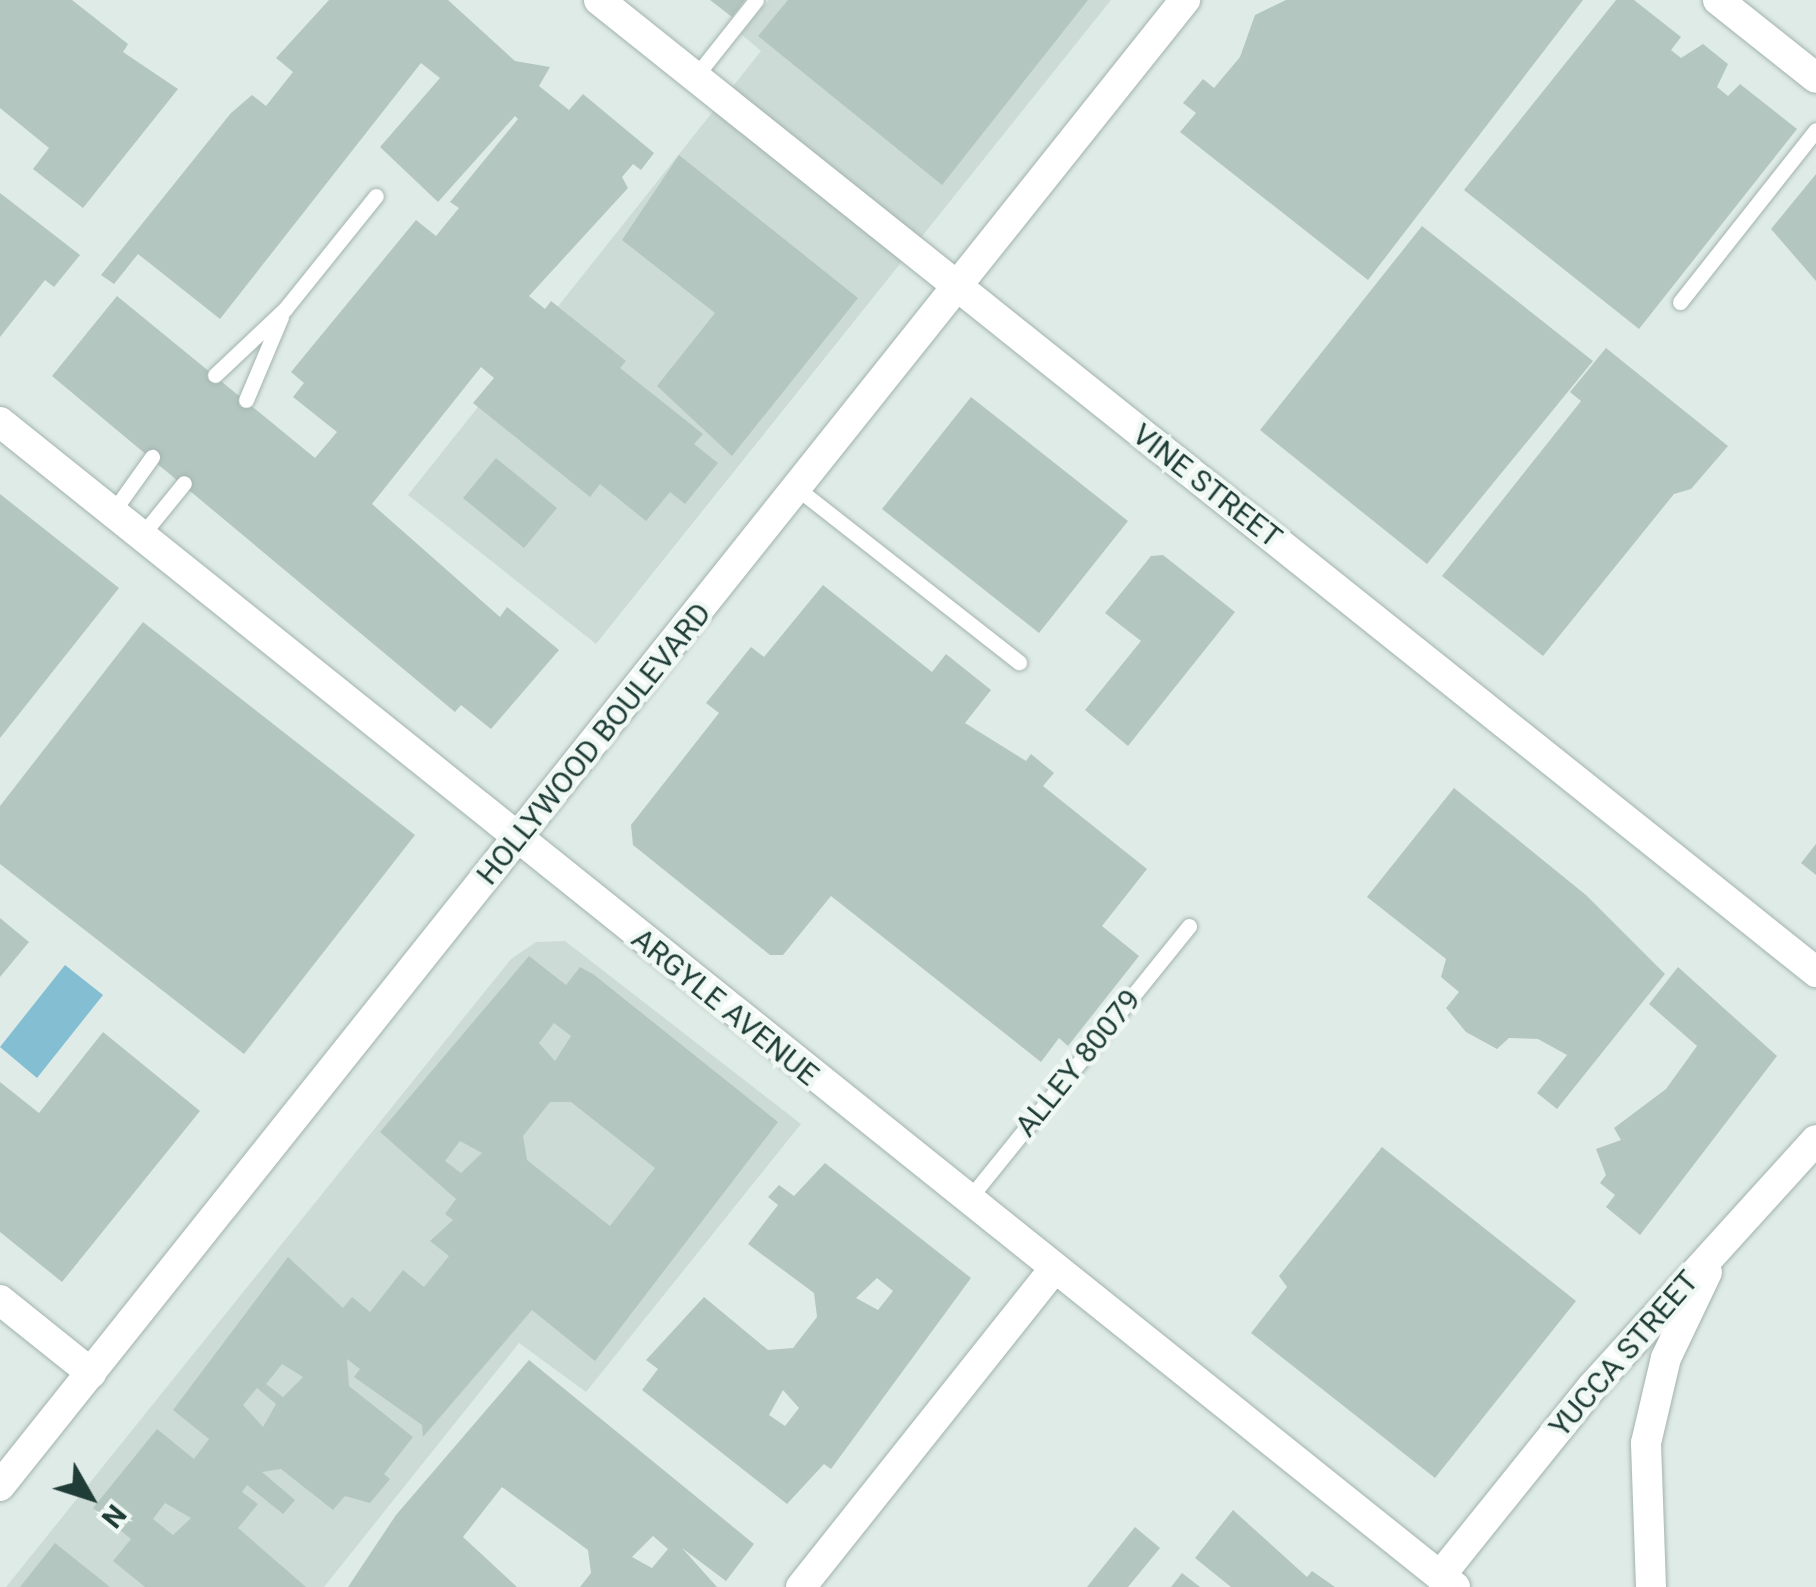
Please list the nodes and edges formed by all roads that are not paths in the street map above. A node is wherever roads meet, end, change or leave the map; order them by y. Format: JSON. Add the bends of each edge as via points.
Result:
{"nodes":[{"id":1,"x":599,"y":0,"type":"edge"},
{"id":2,"x":756,"y":0,"type":"edge"},
{"id":3,"x":1185,"y":0,"type":"edge"},
{"id":4,"x":1718,"y":0,"type":"edge"},
{"id":5,"x":695,"y":77,"type":"junction"},
{"id":6,"x":1816,"y":78,"type":"edge"},
{"id":7,"x":1816,"y":130,"type":"edge"},
{"id":8,"x":376,"y":196,"type":"dead end"},
{"id":9,"x":959,"y":289,"type":"junction"},
{"id":10,"x":1680,"y":302,"type":"dead end"},
{"id":11,"x":285,"y":309,"type":"junction"},
{"id":12,"x":215,"y":375,"type":"dead end"},
{"id":13,"x":246,"y":400,"type":"dead end"},
{"id":14,"x":0,"y":422,"type":"edge"},
{"id":15,"x":152,"y":457,"type":"dead end"},
{"id":16,"x":184,"y":483,"type":"dead end"},
{"id":17,"x":798,"y":489,"type":"junction"},
{"id":18,"x":112,"y":513,"type":"junction"},
{"id":19,"x":141,"y":536,"type":"junction"},
{"id":20,"x":1019,"y":662,"type":"dead end"},
{"id":21,"x":516,"y":840,"type":"junction"},
{"id":22,"x":1188,"y":926,"type":"dead end"},
{"id":23,"x":1816,"y":972,"type":"edge"},
{"id":24,"x":1816,"y":1140,"type":"edge"},
{"id":25,"x":968,"y":1200,"type":"junction"},
{"id":26,"x":1754,"y":1208,"type":"junction"},
{"id":27,"x":1054,"y":1269,"type":"junction"},
{"id":28,"x":0,"y":1300,"type":"edge"},
{"id":29,"x":91,"y":1373,"type":"junction"},
{"id":30,"x":0,"y":1486,"type":"edge"},
{"id":31,"x":1448,"y":1581,"type":"edge"},
{"id":32,"x":801,"y":1587,"type":"edge"},
{"id":33,"x":1651,"y":1587,"type":"edge"}],
"edges":[{"from":1,"to":5,"type":"main road","name":"VINE STREET"},
{"from":2,"to":5,"type":"lane"},
{"from":3,"to":9,"type":"main road","name":"HOLLYWOOD BOULEVARD"},
{"from":4,"to":6,"type":"main road"},
{"from":5,"to":9,"type":"main road","name":"VINE STREET"},
{"from":7,"to":10,"type":"lane"},
{"from":8,"to":11,"type":"lane"},
{"from":9,"to":17,"type":"main road","name":"HOLLYWOOD BOULEVARD"},
{"from":9,"to":23,"type":"main road","name":"VINE STREET"},
{"from":11,"to":12,"type":"lane"},
{"from":11,"to":13,"type":"lane"},
{"from":14,"to":18,"type":"main road","name":"ARGYLE AVENUE"},
{"from":15,"to":18,"type":"lane"},
{"from":16,"to":19,"type":"lane"},
{"from":17,"to":20,"type":"lane"},
{"from":17,"to":21,"type":"main road","name":"HOLLYWOOD BOULEVARD"},
{"from":18,"to":19,"type":"main road","name":"ARGYLE AVENUE"},
{"from":19,"to":21,"type":"main road","name":"ARGYLE AVENUE"},
{"from":21,"to":25,"type":"main road","name":"ARGYLE AVENUE"},
{"from":21,"to":29,"type":"main road","name":"HOLLYWOOD BOULEVARD"},
{"from":22,"to":25,"type":"lane","name":"ALLEY 80079"},
{"from":24,"to":26,"type":"main road","name":"YUCCA STREET"},
{"from":25,"to":27,"type":"main road","name":"ARGYLE AVENUE"},
{"from":26,"to":31,"type":"main road","name":"YUCCA STREET"},
{"from":26,"to":33,"type":"main road","via":[[1702,1279],[1666,1358],[1646,1443]]},
{"from":27,"to":31,"type":"main road","name":"ARGYLE AVENUE"},
{"from":27,"to":32,"type":"main road"},
{"from":28,"to":29,"type":"main road"},
{"from":29,"to":30,"type":"main road","name":"HOLLYWOOD BOULEVARD"}]}
